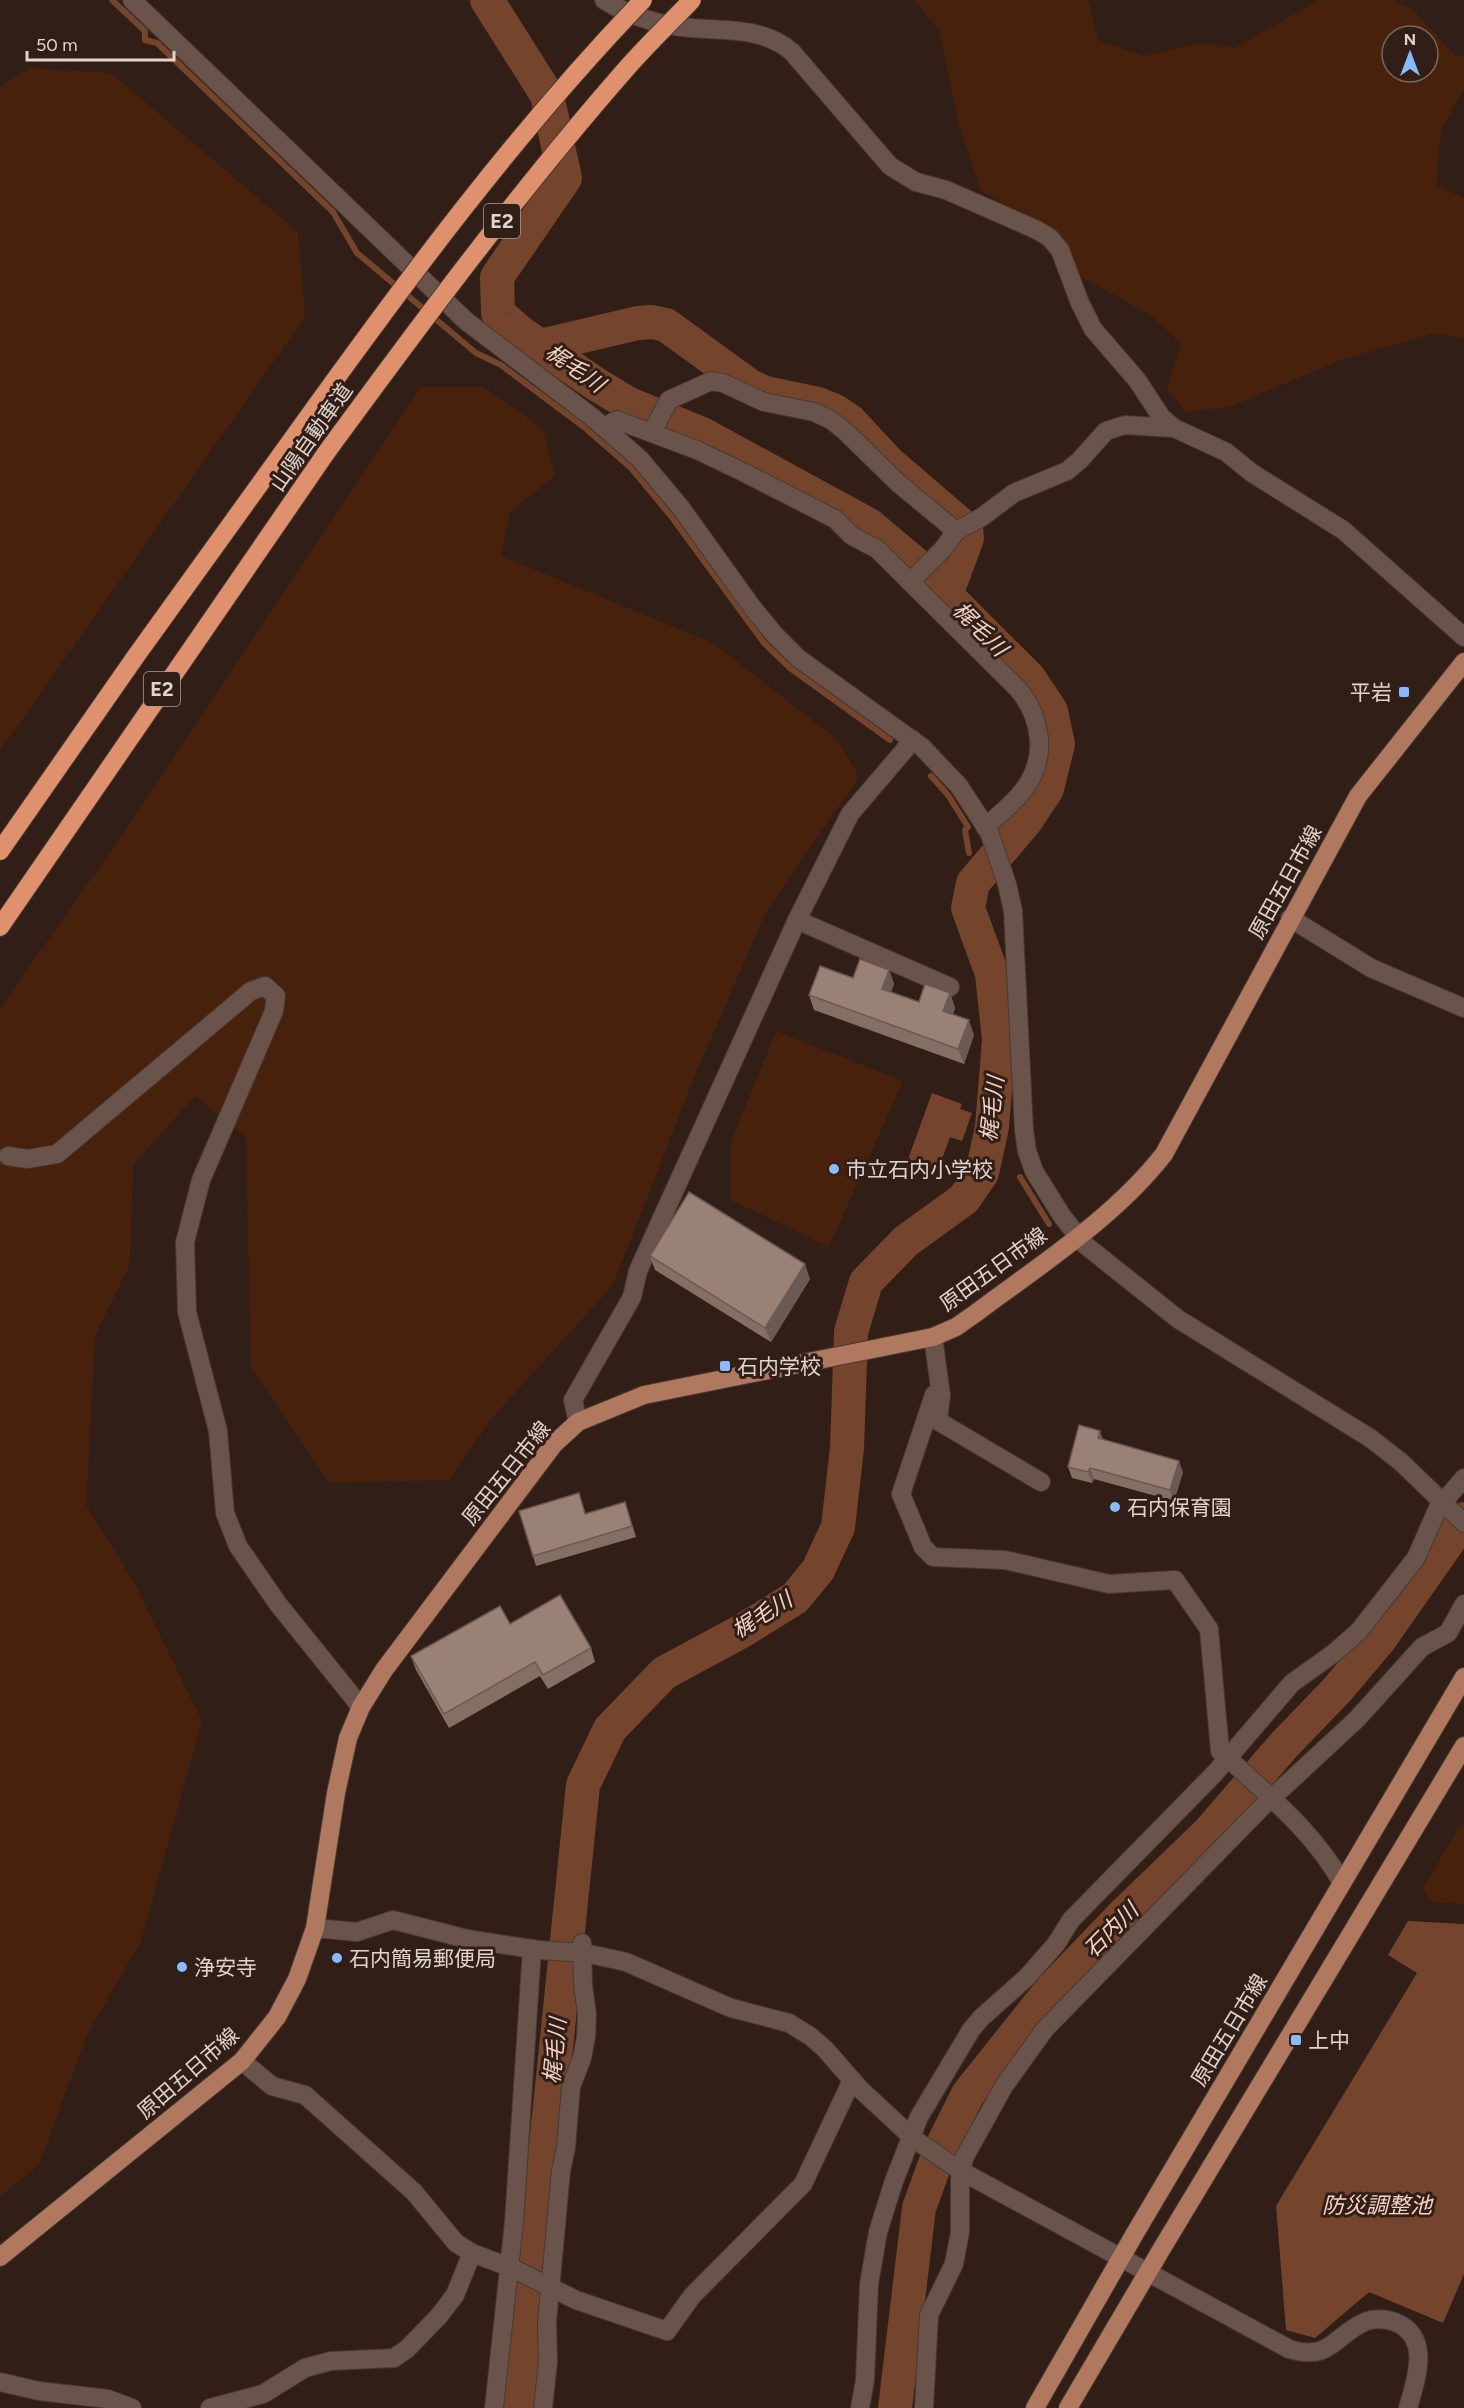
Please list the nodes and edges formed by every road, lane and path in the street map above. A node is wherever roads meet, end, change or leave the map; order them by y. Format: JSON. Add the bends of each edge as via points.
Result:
{"nodes":[{"id":1,"x":132,"y":0,"type":"edge"},
{"id":2,"x":604,"y":0,"type":"edge"},
{"id":3,"x":643,"y":0,"type":"edge"},
{"id":4,"x":692,"y":0,"type":"edge"},
{"id":5,"x":604,"y":427,"type":"junction"},
{"id":6,"x":1174,"y":428,"type":"junction"},
{"id":7,"x":654,"y":429,"type":"junction"},
{"id":8,"x":961,"y":528,"type":"junction"},
{"id":9,"x":913,"y":579,"type":"junction"},
{"id":10,"x":1464,"y":637,"type":"edge"},
{"id":11,"x":1464,"y":662,"type":"edge"},
{"id":12,"x":913,"y":740,"type":"junction"},
{"id":13,"x":987,"y":830,"type":"junction"},
{"id":14,"x":0,"y":850,"type":"edge"},
{"id":15,"x":1290,"y":918,"type":"junction"},
{"id":16,"x":797,"y":920,"type":"junction"},
{"id":17,"x":0,"y":927,"type":"edge"},
{"id":18,"x":950,"y":987,"type":"dead end"},
{"id":19,"x":1464,"y":1008,"type":"edge"},
{"id":20,"x":8,"y":1156,"type":"dead end"},
{"id":21,"x":1076,"y":1237,"type":"junction"},
{"id":22,"x":933,"y":1337,"type":"junction"},
{"id":23,"x":941,"y":1395,"type":"junction"},
{"id":24,"x":578,"y":1422,"type":"junction"},
{"id":25,"x":1464,"y":1478,"type":"edge"},
{"id":26,"x":1041,"y":1482,"type":"dead end"},
{"id":27,"x":1445,"y":1504,"type":"junction"},
{"id":28,"x":1464,"y":1523,"type":"edge"},
{"id":29,"x":1464,"y":1604,"type":"edge"},
{"id":30,"x":1464,"y":1677,"type":"edge"},
{"id":31,"x":361,"y":1707,"type":"junction"},
{"id":32,"x":1464,"y":1746,"type":"edge"},
{"id":33,"x":1229,"y":1760,"type":"junction"},
{"id":34,"x":1270,"y":1796,"type":"junction"},
{"id":35,"x":1342,"y":1883,"type":"junction"},
{"id":36,"x":315,"y":1928,"type":"junction"},
{"id":37,"x":535,"y":1949,"type":"junction"},
{"id":38,"x":581,"y":1949,"type":"junction"},
{"id":39,"x":242,"y":2061,"type":"junction"},
{"id":40,"x":852,"y":2080,"type":"junction"},
{"id":41,"x":912,"y":2138,"type":"junction"},
{"id":42,"x":958,"y":2169,"type":"junction"},
{"id":43,"x":472,"y":2253,"type":"junction"},
{"id":44,"x":0,"y":2258,"type":"edge"},
{"id":45,"x":1121,"y":2258,"type":"junction"},
{"id":46,"x":511,"y":2267,"type":"junction"},
{"id":47,"x":1148,"y":2272,"type":"junction"},
{"id":48,"x":549,"y":2285,"type":"junction"},
{"id":49,"x":0,"y":2382,"type":"edge"},
{"id":50,"x":132,"y":2408,"type":"edge"},
{"id":51,"x":210,"y":2408,"type":"edge"},
{"id":52,"x":494,"y":2408,"type":"edge"},
{"id":53,"x":543,"y":2408,"type":"edge"},
{"id":54,"x":860,"y":2408,"type":"edge"},
{"id":55,"x":924,"y":2408,"type":"edge"},
{"id":56,"x":1035,"y":2408,"type":"edge"},
{"id":57,"x":1068,"y":2408,"type":"edge"},
{"id":58,"x":1408,"y":2408,"type":"edge"}],
"edges":[{"from":1,"to":5,"type":"street","via":[[466,321]]},
{"from":2,"to":6,"type":"street","via":[[654,22],[749,31],[778,42],[792,52],[890,166],[916,182],[946,190],[1050,238],[1067,263],[1093,329]]},
{"from":3,"to":14,"type":"highway","name":"山陽自動車道","number":"E2","bridge":true,"via":[[483,184],[380,317]]},
{"from":4,"to":17,"type":"highway","name":"山陽自動車道","number":"E2","bridge":true,"via":[[627,68],[552,157],[411,336]]},
{"from":5,"to":7,"type":"street","via":[[617,420]]},
{"from":5,"to":12,"type":"street","via":[[662,482],[774,634],[798,658]]},
{"from":6,"to":8,"type":"street","via":[[1125,425],[1106,431],[1067,471],[1014,493]]},
{"from":6,"to":10,"type":"street","via":[[1221,449],[1348,533]]},
{"from":7,"to":8,"type":"street","via":[[668,402],[717,381],[756,400],[814,412],[831,420],[898,483]]},
{"from":7,"to":9,"type":"street","via":[[835,519],[852,536],[877,549]]},
{"from":8,"to":9,"type":"street"},
{"from":9,"to":13,"type":"street","via":[[1018,689],[1034,713],[1040,743],[1033,774]]},
{"from":11,"to":15,"type":"main road","name":"原田五日市線","via":[[1358,796]]},
{"from":12,"to":13,"type":"street","via":[[960,786]]},
{"from":12,"to":16,"type":"street","via":[[850,814]]},
{"from":13,"to":21,"type":"street","via":[[1013,911],[1027,1151],[1044,1190]]},
{"from":15,"to":19,"type":"street","via":[[1371,968]]},
{"from":15,"to":21,"type":"main road","name":"原田五日市線","via":[[1164,1154],[1148,1175]]},
{"from":16,"to":18,"type":"street"},
{"from":16,"to":24,"type":"street","via":[[638,1271],[632,1297],[573,1400]]},
{"from":20,"to":31,"type":"street","via":[[27,1159],[57,1154],[251,991],[265,986],[276,996],[274,1011],[201,1180],[185,1242],[187,1312],[218,1431],[225,1513],[238,1546]]},
{"from":21,"to":22,"type":"main road","name":"原田五日市線","via":[[956,1327]]},
{"from":21,"to":27,"type":"street","via":[[1178,1319],[1370,1438]]},
{"from":22,"to":23,"type":"street"},
{"from":22,"to":24,"type":"main road","name":"原田五日市線","via":[[644,1395]]},
{"from":23,"to":26,"type":"street","via":[[939,1421]]},
{"from":23,"to":33,"type":"street","via":[[934,1395],[901,1494],[923,1547],[933,1557],[1005,1560],[1109,1584],[1175,1580],[1209,1629],[1220,1751]]},
{"from":24,"to":31,"type":"main road","name":"原田五日市線","via":[[555,1444],[508,1504],[384,1670]]},
{"from":25,"to":27,"type":"street"},
{"from":27,"to":28,"type":"street"},
{"from":27,"to":33,"type":"street","via":[[1416,1558],[1369,1619],[1347,1642],[1295,1680]]},
{"from":29,"to":34,"type":"street","via":[[1448,1633],[1422,1647],[1358,1719]]},
{"from":30,"to":35,"type":"main road","name":"原田五日市線"},
{"from":31,"to":36,"type":"main road","name":"原田五日市線","via":[[348,1738],[336,1793]]},
{"from":32,"to":47,"type":"main road"},
{"from":33,"to":34,"type":"street"},
{"from":33,"to":41,"type":"street","via":[[1071,1920],[1027,1977],[981,2018],[927,2102]]},
{"from":34,"to":35,"type":"street","via":[[1333,1866]]},
{"from":34,"to":42,"type":"street","via":[[1045,2029],[993,2104]]},
{"from":35,"to":45,"type":"main road","name":"原田五日市線"},
{"from":36,"to":37,"type":"street","via":[[357,1932],[393,1920],[467,1940]]},
{"from":36,"to":39,"type":"main road","name":"原田五日市線","via":[[297,1979],[277,2017]]},
{"from":37,"to":38,"type":"street"},
{"from":37,"to":46,"type":"street"},
{"from":38,"to":40,"type":"street","via":[[626,1962],[731,2008],[789,2023],[825,2049]]},
{"from":38,"to":48,"type":"street","via":[[586,2037],[571,2087]]},
{"from":39,"to":43,"type":"street","via":[[272,2086],[305,2095],[414,2192],[456,2243]]},
{"from":39,"to":44,"type":"main road","name":"原田五日市線"},
{"from":40,"to":41,"type":"street"},
{"from":40,"to":48,"type":"street","via":[[803,2184],[692,2296],[667,2331],[576,2300]]},
{"from":41,"to":42,"type":"street"},
{"from":41,"to":54,"type":"street","via":[[878,2232],[869,2284]]},
{"from":42,"to":45,"type":"street"},
{"from":42,"to":55,"type":"street","via":[[960,2232],[954,2264],[929,2315]]},
{"from":43,"to":46,"type":"street"},
{"from":43,"to":51,"type":"street","via":[[455,2295],[439,2316],[394,2358],[331,2361],[305,2368],[263,2394]]},
{"from":45,"to":47,"type":"street"},
{"from":45,"to":56,"type":"main road","name":"原田五日市線"},
{"from":46,"to":48,"type":"street"},
{"from":46,"to":52,"type":"street"},
{"from":47,"to":57,"type":"main road"},
{"from":47,"to":58,"type":"street","via":[[1289,2349],[1304,2353],[1320,2352],[1370,2320],[1386,2319],[1402,2325],[1419,2352],[1419,2369]]},
{"from":48,"to":53,"type":"street"},
{"from":49,"to":50,"type":"street","via":[[108,2399]]}]}
